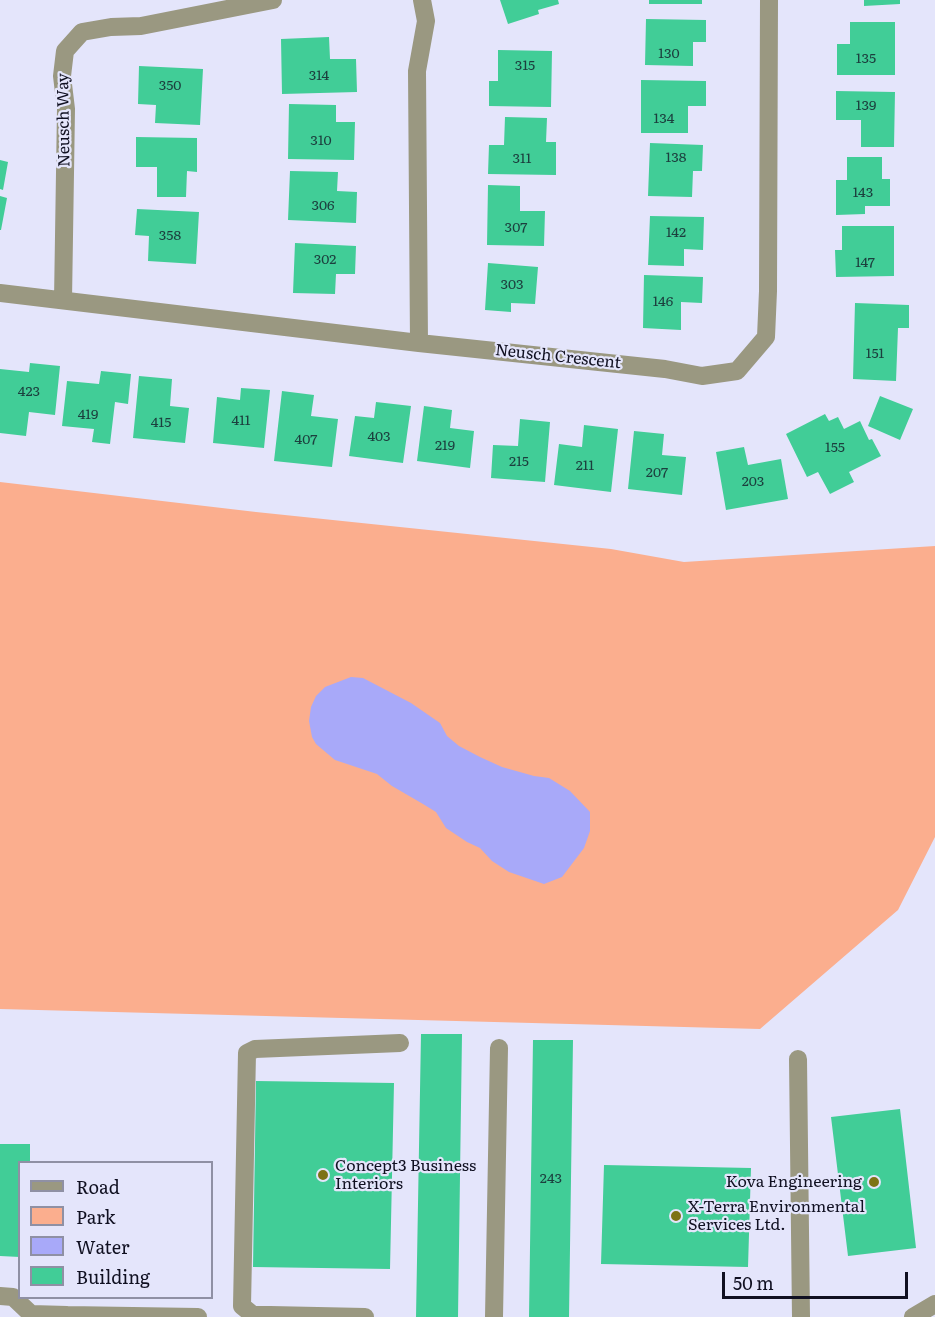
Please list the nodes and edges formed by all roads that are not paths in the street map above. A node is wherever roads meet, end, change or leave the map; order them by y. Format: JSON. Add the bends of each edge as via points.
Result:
{"nodes":[{"id":1,"x":273,"y":0,"type":"edge"},
{"id":2,"x":422,"y":0,"type":"edge"},
{"id":3,"x":769,"y":0,"type":"edge"},
{"id":4,"x":0,"y":293,"type":"edge"},
{"id":5,"x":63,"y":300,"type":"junction"},
{"id":6,"x":419,"y":342,"type":"junction"},
{"id":7,"x":400,"y":1043,"type":"dead end"},
{"id":8,"x":499,"y":1048,"type":"dead end"},
{"id":9,"x":798,"y":1059,"type":"dead end"},
{"id":10,"x":0,"y":1296,"type":"edge"},
{"id":11,"x":935,"y":1304,"type":"edge"},
{"id":12,"x":31,"y":1316,"type":"edge"},
{"id":13,"x":68,"y":1316,"type":"edge"},
{"id":14,"x":270,"y":1316,"type":"edge"},
{"id":15,"x":198,"y":1317,"type":"edge"},
{"id":16,"x":365,"y":1317,"type":"edge"},
{"id":17,"x":494,"y":1317,"type":"edge"},
{"id":18,"x":801,"y":1317,"type":"edge"},
{"id":19,"x":913,"y":1317,"type":"edge"}],
"edges":[{"from":1,"to":5,"type":"street","name":"Neusch Way","via":[[141,26],[82,32],[64,51]]},
{"from":2,"to":6,"type":"street","via":[[426,21],[417,71]]},
{"from":3,"to":6,"type":"street","name":"Neusch Crescent","via":[[766,337],[737,371],[702,376]]},
{"from":4,"to":5,"type":"street","name":"Neusch Crescent"},
{"from":5,"to":6,"type":"street","name":"Neusch Crescent"},
{"from":7,"to":14,"type":"street","via":[[255,1049],[248,1053],[242,1306],[253,1315]]},
{"from":8,"to":17,"type":"street"},
{"from":9,"to":18,"type":"street"},
{"from":10,"to":12,"type":"street","via":[[13,1297]]},
{"from":11,"to":19,"type":"street"},
{"from":12,"to":13,"type":"street"},
{"from":13,"to":15,"type":"street"},
{"from":14,"to":16,"type":"street"}]}
